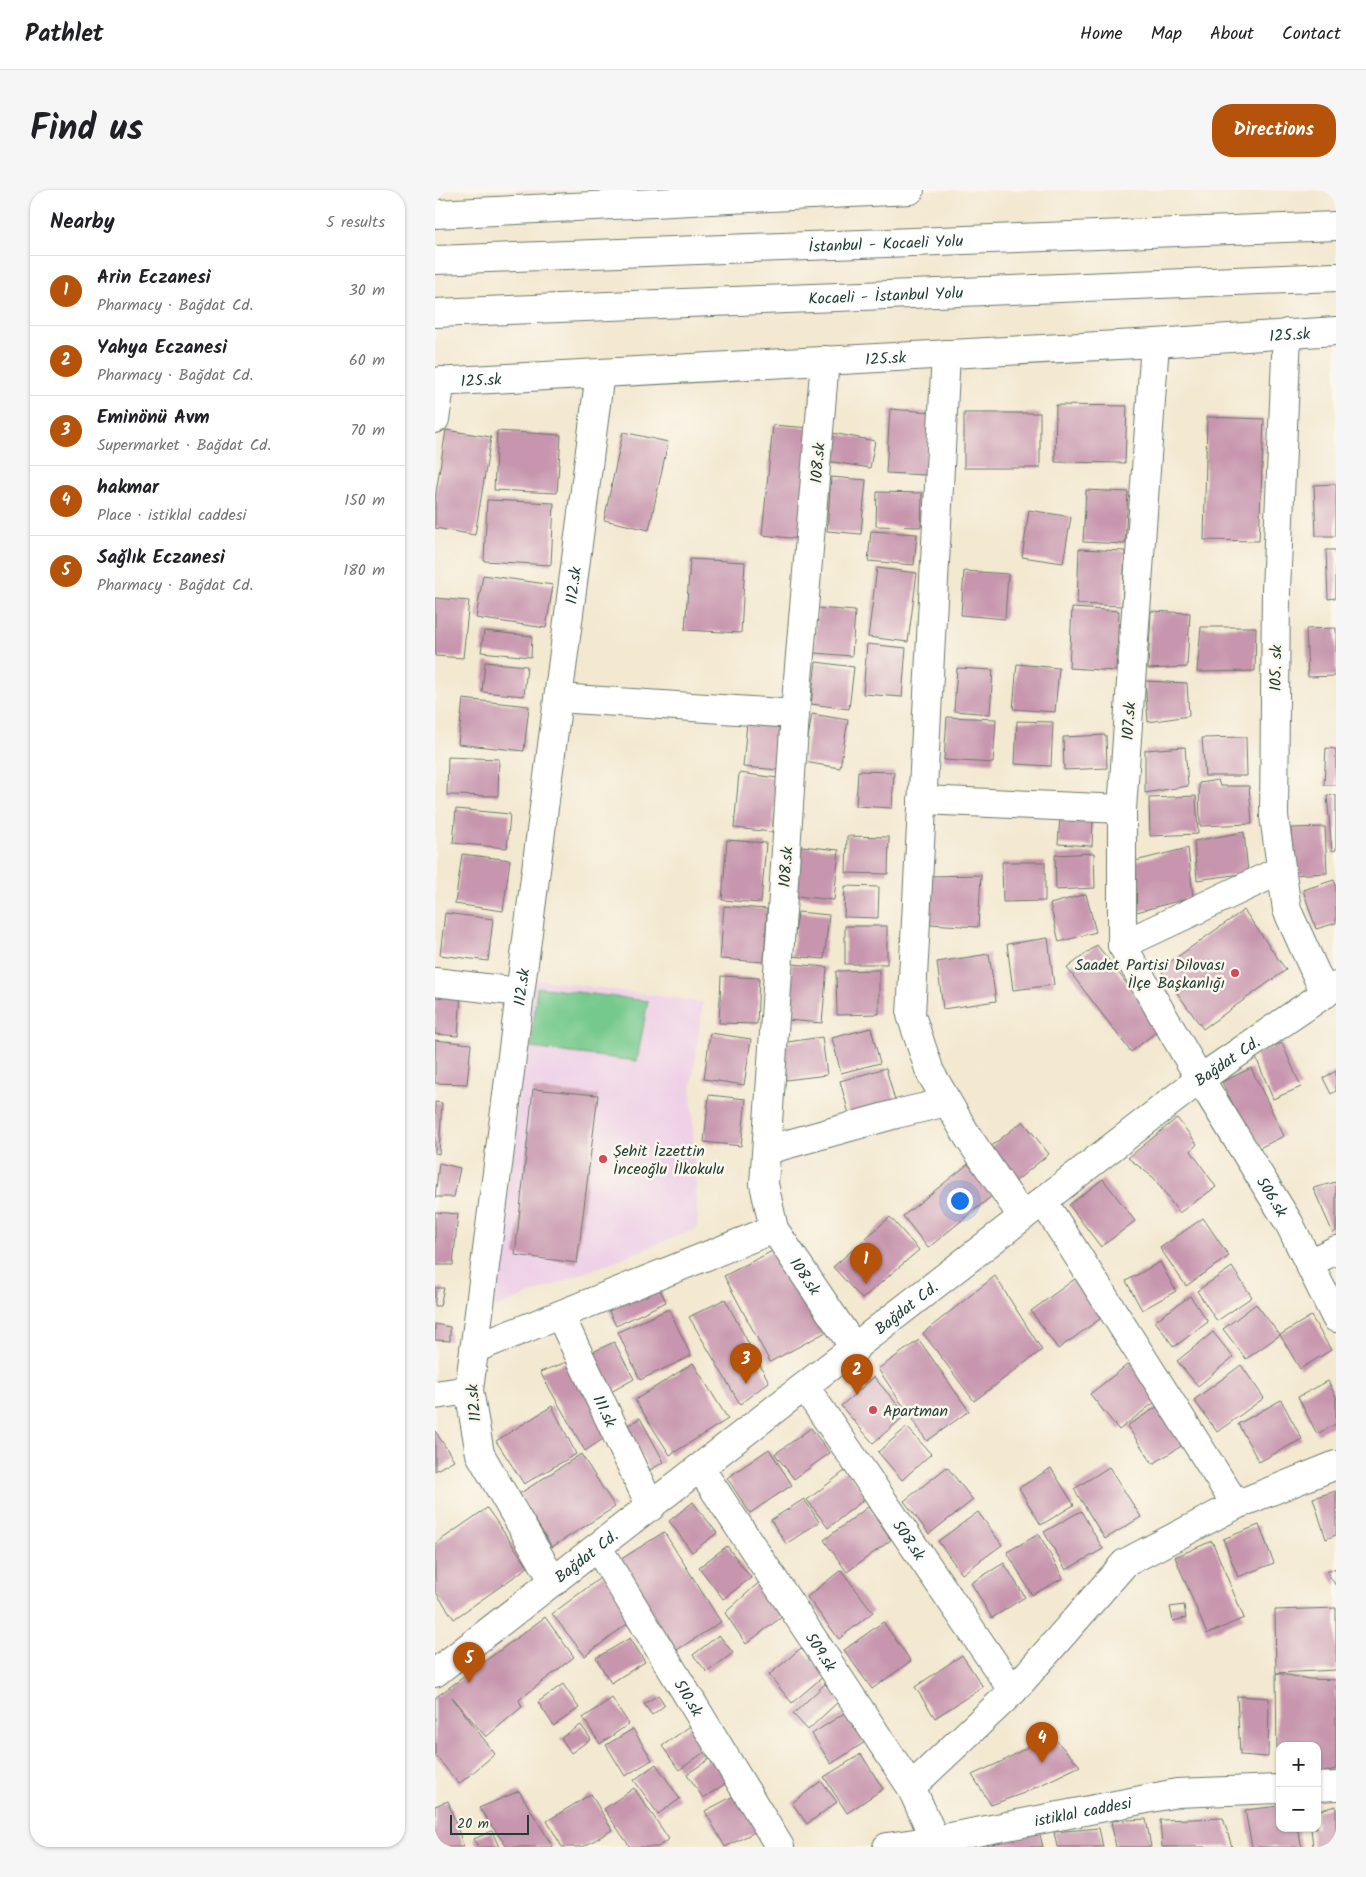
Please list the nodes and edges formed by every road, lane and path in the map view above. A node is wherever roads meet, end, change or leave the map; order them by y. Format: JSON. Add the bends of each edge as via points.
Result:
{"nodes":[{"id":1,"x":910,"y":190,"type":"edge"},
{"id":2,"x":435,"y":214,"type":"edge"},
{"id":3,"x":1336,"y":226,"type":"edge"},
{"id":4,"x":435,"y":260,"type":"edge"},
{"id":5,"x":1336,"y":277,"type":"edge"},
{"id":6,"x":435,"y":313,"type":"edge"},
{"id":7,"x":1336,"y":331,"type":"edge"},
{"id":8,"x":1287,"y":333,"type":"junction"},
{"id":9,"x":1155,"y":343,"type":"junction"},
{"id":10,"x":946,"y":354,"type":"junction"},
{"id":11,"x":825,"y":360,"type":"junction"},
{"id":12,"x":601,"y":373,"type":"junction"},
{"id":13,"x":438,"y":382,"type":"edge"},
{"id":14,"x":435,"y":419,"type":"edge"},
{"id":15,"x":559,"y":698,"type":"junction"},
{"id":16,"x":795,"y":714,"type":"junction"},
{"id":17,"x":922,"y":800,"type":"junction"},
{"id":18,"x":1122,"y":809,"type":"junction"},
{"id":19,"x":1281,"y":870,"type":"junction"},
{"id":20,"x":1122,"y":945,"type":"junction"},
{"id":21,"x":435,"y":982,"type":"edge"},
{"id":22,"x":1330,"y":990,"type":"edge"},
{"id":23,"x":521,"y":992,"type":"junction"},
{"id":24,"x":1200,"y":1079,"type":"junction"},
{"id":25,"x":947,"y":1102,"type":"junction"},
{"id":26,"x":767,"y":1150,"type":"junction"},
{"id":27,"x":1033,"y":1209,"type":"junction"},
{"id":28,"x":775,"y":1229,"type":"junction"},
{"id":29,"x":1336,"y":1250,"type":"edge"},
{"id":30,"x":1309,"y":1263,"type":"junction"},
{"id":31,"x":561,"y":1315,"type":"junction"},
{"id":32,"x":1336,"y":1318,"type":"edge"},
{"id":33,"x":474,"y":1349,"type":"junction"},
{"id":34,"x":855,"y":1349,"type":"junction"},
{"id":35,"x":805,"y":1387,"type":"junction"},
{"id":36,"x":469,"y":1390,"type":"junction"},
{"id":37,"x":435,"y":1395,"type":"edge"},
{"id":38,"x":1336,"y":1465,"type":"edge"},
{"id":39,"x":701,"y":1468,"type":"junction"},
{"id":40,"x":1236,"y":1506,"type":"junction"},
{"id":41,"x":651,"y":1507,"type":"junction"},
{"id":42,"x":598,"y":1548,"type":"junction"},
{"id":43,"x":555,"y":1582,"type":"junction"},
{"id":44,"x":435,"y":1673,"type":"edge"},
{"id":45,"x":1013,"y":1691,"type":"junction"},
{"id":46,"x":1336,"y":1786,"type":"edge"},
{"id":47,"x":911,"y":1787,"type":"junction"},
{"id":48,"x":1321,"y":1787,"type":"edge"},
{"id":49,"x":1276,"y":1789,"type":"edge"},
{"id":50,"x":934,"y":1844,"type":"edge"},
{"id":51,"x":780,"y":1847,"type":"edge"},
{"id":52,"x":887,"y":1847,"type":"edge"}],
"edges":[{"from":1,"to":2,"type":"main road"},
{"from":3,"to":4,"type":"main road","name":"İstanbul - Kocaeli Yolu"},
{"from":5,"to":6,"type":"main road","name":"Kocaeli - İstanbul Yolu"},
{"from":7,"to":8,"type":"main road","name":"125.sk"},
{"from":8,"to":9,"type":"main road","name":"125.sk"},
{"from":8,"to":19,"type":"main road","name":"105. sk","via":[[1275,609],[1273,816]]},
{"from":9,"to":10,"type":"main road","name":"125.sk"},
{"from":9,"to":18,"type":"main road","name":"107.sk"},
{"from":10,"to":11,"type":"main road","name":"125.sk"},
{"from":10,"to":17,"type":"main road"},
{"from":11,"to":12,"type":"main road","name":"125.sk"},
{"from":11,"to":16,"type":"main road","name":"108.sk"},
{"from":12,"to":13,"type":"main road","name":"125.sk"},
{"from":12,"to":15,"type":"main road","name":"112.sk"},
{"from":13,"to":14,"type":"main road"},
{"from":15,"to":16,"type":"main road"},
{"from":15,"to":23,"type":"main road","name":"112.sk"},
{"from":16,"to":26,"type":"main road","name":"108.sk"},
{"from":17,"to":18,"type":"main road"},
{"from":17,"to":25,"type":"main road","via":[[911,1015],[930,1072]]},
{"from":18,"to":20,"type":"main road","name":"107.sk"},
{"from":19,"to":20,"type":"main road"},
{"from":19,"to":22,"type":"main road","name":"105. sk","via":[[1287,910]]},
{"from":20,"to":24,"type":"main road"},
{"from":21,"to":23,"type":"main road"},
{"from":22,"to":24,"type":"main road","name":"Bağdat Cd."},
{"from":23,"to":33,"type":"main road","name":"112.sk"},
{"from":24,"to":27,"type":"main road","name":"Bağdat Cd."},
{"from":24,"to":30,"type":"main road","name":"506.sk","via":[[1289,1223]]},
{"from":25,"to":26,"type":"main road"},
{"from":25,"to":27,"type":"main road","via":[[968,1137]]},
{"from":26,"to":28,"type":"main road","name":"108.sk","via":[[764,1184]]},
{"from":27,"to":34,"type":"main road","name":"Bağdat Cd."},
{"from":27,"to":40,"type":"main road"},
{"from":28,"to":31,"type":"main road"},
{"from":28,"to":34,"type":"main road","name":"108.sk"},
{"from":29,"to":30,"type":"main road"},
{"from":30,"to":32,"type":"main road","name":"506.sk"},
{"from":31,"to":33,"type":"main road"},
{"from":31,"to":41,"type":"main road","name":"111.sk"},
{"from":33,"to":36,"type":"main road","name":"112.sk"},
{"from":34,"to":35,"type":"main road","name":"Bağdat Cd."},
{"from":35,"to":39,"type":"main road","name":"Bağdat Cd."},
{"from":35,"to":45,"type":"main road","name":"508.sk"},
{"from":36,"to":37,"type":"main road"},
{"from":36,"to":43,"type":"main road","name":"112.sk","via":[[480,1454]]},
{"from":38,"to":40,"type":"main road"},
{"from":39,"to":41,"type":"main road","name":"Bağdat Cd."},
{"from":39,"to":47,"type":"main road","name":"509.sk"},
{"from":40,"to":45,"type":"main road","via":[[1125,1563]]},
{"from":41,"to":42,"type":"main road","name":"Bağdat Cd."},
{"from":42,"to":43,"type":"main road","name":"Bağdat Cd."},
{"from":42,"to":51,"type":"main road","name":"510.sk"},
{"from":43,"to":44,"type":"main road","name":"Bağdat Cd."},
{"from":45,"to":47,"type":"main road"},
{"from":46,"to":48,"type":"main road"},
{"from":47,"to":50,"type":"main road","name":"509.sk"},
{"from":49,"to":50,"type":"main road","name":"istiklal caddesi","via":[[1177,1793]]},
{"from":50,"to":52,"type":"main road","name":"istiklal caddesi"}]}
